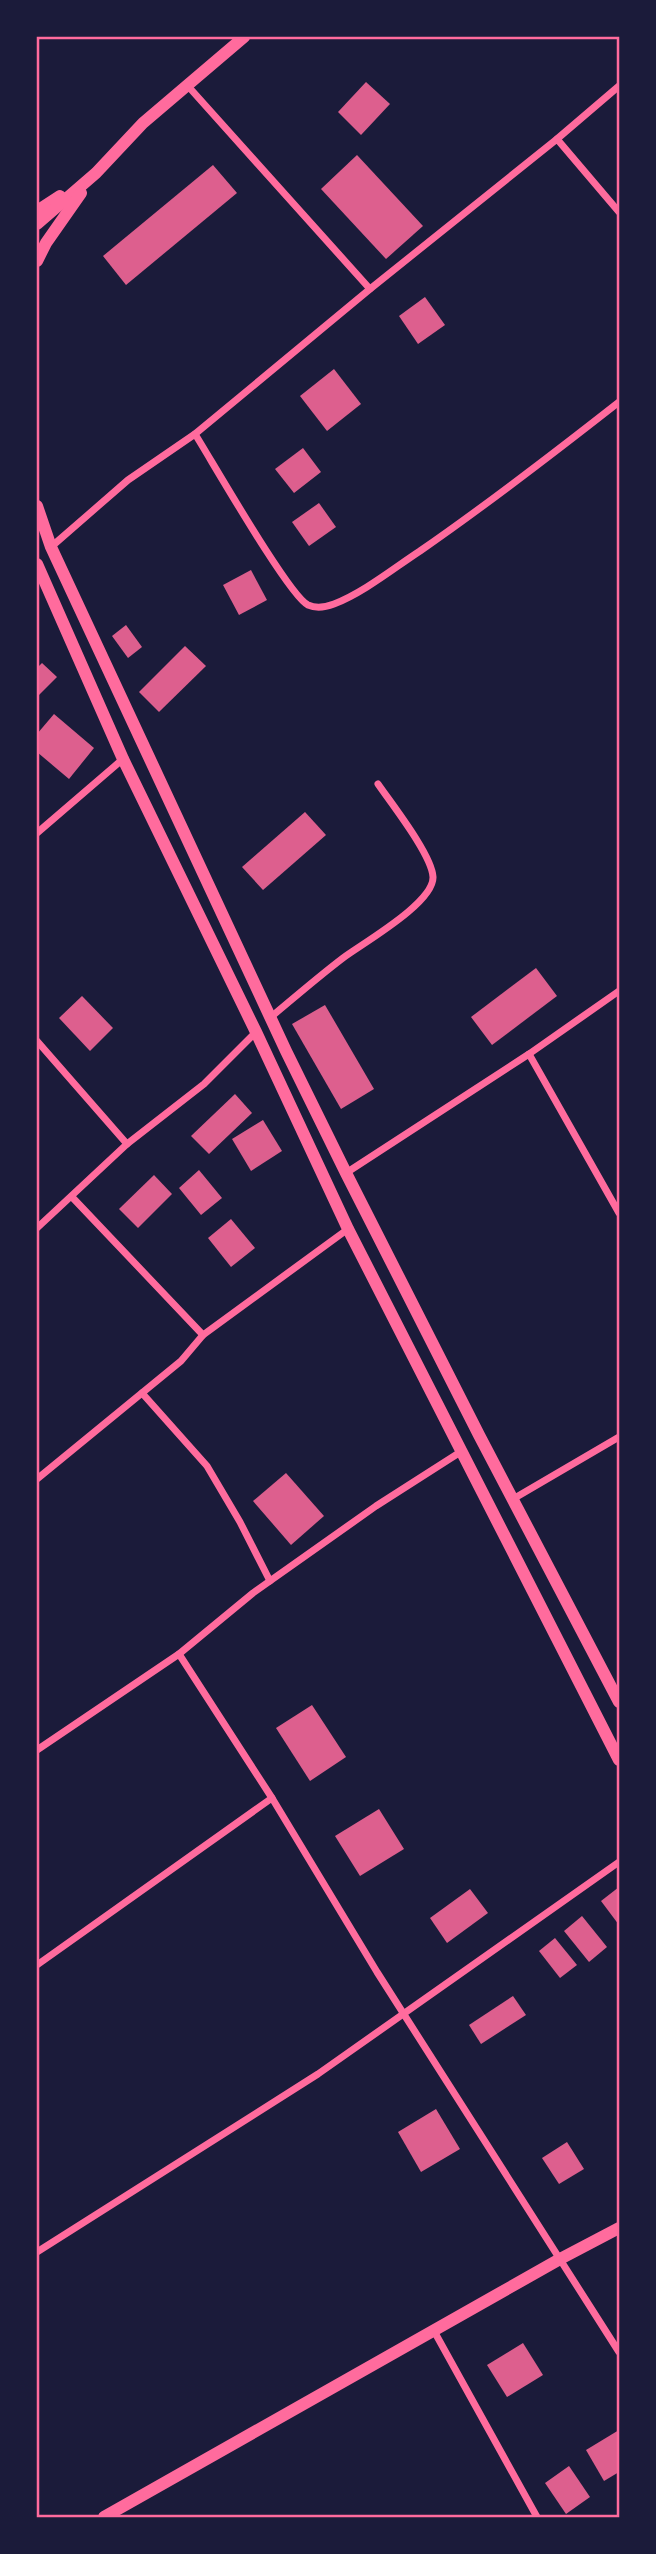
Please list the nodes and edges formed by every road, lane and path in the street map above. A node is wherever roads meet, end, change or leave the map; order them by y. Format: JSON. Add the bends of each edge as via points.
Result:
{"nodes":[{"id":1,"x":244,"y":37,"type":"edge"},
{"id":2,"x":187,"y":85,"type":"junction"},
{"id":3,"x":619,"y":86,"type":"edge"},
{"id":4,"x":557,"y":139,"type":"junction"},
{"id":5,"x":96,"y":173,"type":"junction"},
{"id":6,"x":37,"y":211,"type":"edge"},
{"id":7,"x":619,"y":212,"type":"edge"},
{"id":8,"x":37,"y":224,"type":"edge"},
{"id":9,"x":37,"y":261,"type":"edge"},
{"id":10,"x":370,"y":289,"type":"junction"},
{"id":11,"x":619,"y":402,"type":"edge"},
{"id":12,"x":195,"y":434,"type":"junction"},
{"id":13,"x":37,"y":506,"type":"edge"},
{"id":14,"x":51,"y":547,"type":"junction"},
{"id":15,"x":37,"y":564,"type":"edge"},
{"id":16,"x":123,"y":759,"type":"junction"},
{"id":17,"x":378,"y":784,"type":"dead end"},
{"id":18,"x":37,"y":833,"type":"edge"},
{"id":19,"x":619,"y":990,"type":"edge"},
{"id":20,"x":271,"y":1017,"type":"junction"},
{"id":21,"x":256,"y":1032,"type":"junction"},
{"id":22,"x":37,"y":1041,"type":"edge"},
{"id":23,"x":529,"y":1054,"type":"junction"},
{"id":24,"x":127,"y":1144,"type":"junction"},
{"id":25,"x":346,"y":1173,"type":"junction"},
{"id":26,"x":72,"y":1197,"type":"junction"},
{"id":27,"x":619,"y":1213,"type":"edge"},
{"id":28,"x":37,"y":1227,"type":"edge"},
{"id":29,"x":348,"y":1229,"type":"junction"},
{"id":30,"x":203,"y":1335,"type":"junction"},
{"id":31,"x":142,"y":1393,"type":"junction"},
{"id":32,"x":619,"y":1437,"type":"edge"},
{"id":33,"x":462,"y":1451,"type":"junction"},
{"id":34,"x":37,"y":1479,"type":"edge"},
{"id":35,"x":513,"y":1499,"type":"junction"},
{"id":36,"x":270,"y":1581,"type":"junction"},
{"id":37,"x":179,"y":1654,"type":"junction"},
{"id":38,"x":619,"y":1702,"type":"edge"},
{"id":39,"x":37,"y":1750,"type":"edge"},
{"id":40,"x":619,"y":1760,"type":"edge"},
{"id":41,"x":272,"y":1798,"type":"junction"},
{"id":42,"x":619,"y":1862,"type":"edge"},
{"id":43,"x":37,"y":1965,"type":"edge"},
{"id":44,"x":405,"y":2014,"type":"junction"},
{"id":45,"x":619,"y":2228,"type":"edge"},
{"id":46,"x":37,"y":2252,"type":"edge"},
{"id":47,"x":560,"y":2259,"type":"junction"},
{"id":48,"x":434,"y":2331,"type":"junction"},
{"id":49,"x":619,"y":2352,"type":"edge"},
{"id":50,"x":104,"y":2517,"type":"edge"},
{"id":51,"x":537,"y":2517,"type":"edge"}],
"edges":[{"from":1,"to":2,"type":"street"},
{"from":2,"to":5,"type":"street"},
{"from":2,"to":10,"type":"street"},
{"from":3,"to":4,"type":"street"},
{"from":4,"to":7,"type":"street"},
{"from":4,"to":10,"type":"street"},
{"from":5,"to":6,"type":"street"},
{"from":5,"to":8,"type":"street"},
{"from":5,"to":9,"type":"street"},
{"from":10,"to":12,"type":"street"},
{"from":11,"to":12,"type":"street","via":[[474,514],[387,574],[324,607],[306,604],[285,582]]},
{"from":12,"to":14,"type":"street","via":[[128,480]]},
{"from":13,"to":14,"type":"street"},
{"from":14,"to":20,"type":"street"},
{"from":15,"to":16,"type":"street"},
{"from":16,"to":18,"type":"street"},
{"from":16,"to":21,"type":"street"},
{"from":17,"to":20,"type":"street","via":[[422,850],[433,880],[408,911]]},
{"from":19,"to":23,"type":"street"},
{"from":20,"to":25,"type":"street"},
{"from":21,"to":24,"type":"street","via":[[198,1089]]},
{"from":21,"to":29,"type":"street"},
{"from":22,"to":24,"type":"street"},
{"from":23,"to":25,"type":"street"},
{"from":23,"to":27,"type":"street"},
{"from":24,"to":26,"type":"street"},
{"from":25,"to":35,"type":"street"},
{"from":26,"to":28,"type":"street"},
{"from":26,"to":30,"type":"street"},
{"from":29,"to":30,"type":"street"},
{"from":29,"to":33,"type":"street"},
{"from":30,"to":31,"type":"street","via":[[181,1361]]},
{"from":31,"to":34,"type":"street"},
{"from":31,"to":36,"type":"street","via":[[207,1466]]},
{"from":32,"to":35,"type":"street"},
{"from":33,"to":36,"type":"street"},
{"from":33,"to":40,"type":"street"},
{"from":35,"to":38,"type":"street"},
{"from":36,"to":37,"type":"street"},
{"from":37,"to":39,"type":"street"},
{"from":37,"to":41,"type":"street"},
{"from":41,"to":43,"type":"street"},
{"from":41,"to":44,"type":"street"},
{"from":42,"to":44,"type":"street"},
{"from":44,"to":46,"type":"street"},
{"from":44,"to":47,"type":"street"},
{"from":45,"to":47,"type":"street"},
{"from":47,"to":48,"type":"street"},
{"from":47,"to":49,"type":"street"},
{"from":48,"to":50,"type":"street"},
{"from":48,"to":51,"type":"street"}]}
